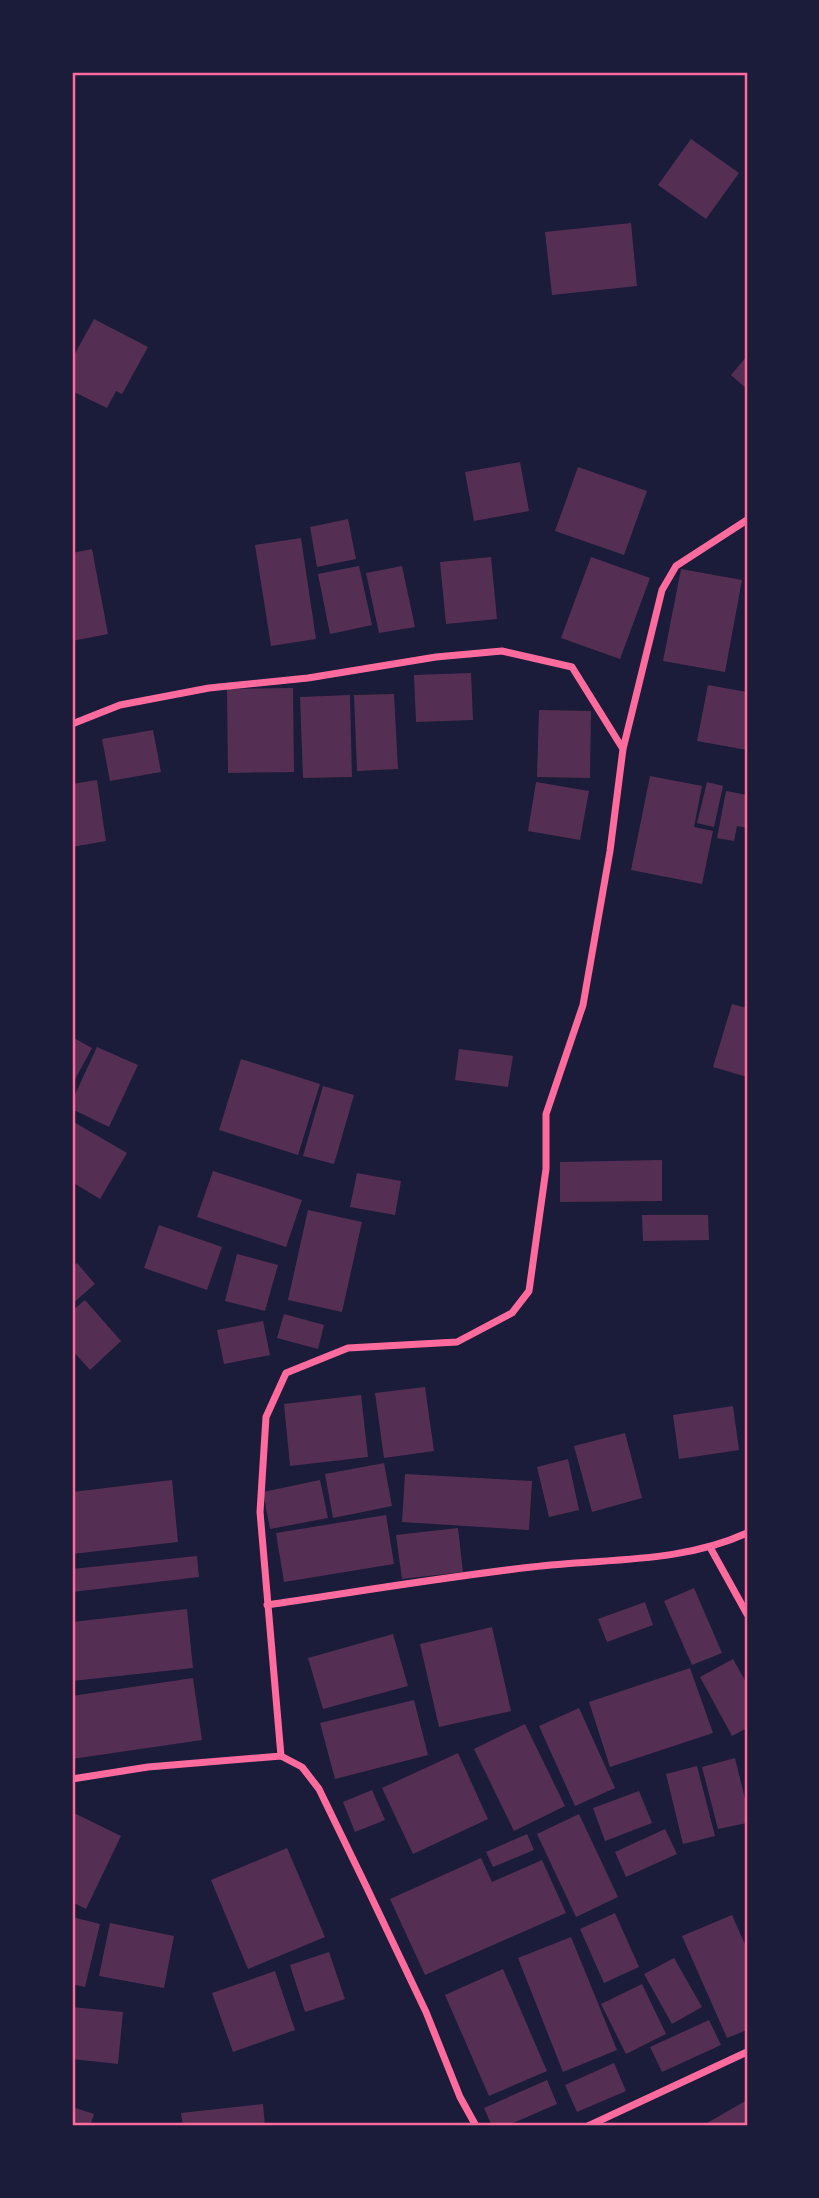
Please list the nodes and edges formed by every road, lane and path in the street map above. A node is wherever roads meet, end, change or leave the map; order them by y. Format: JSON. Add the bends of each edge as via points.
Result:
{"nodes":[{"id":1,"x":747,"y":520,"type":"edge"},
{"id":2,"x":72,"y":724,"type":"edge"},
{"id":3,"x":623,"y":749,"type":"junction"},
{"id":4,"x":747,"y":1532,"type":"edge"},
{"id":5,"x":711,"y":1549,"type":"junction"},
{"id":6,"x":267,"y":1605,"type":"junction"},
{"id":7,"x":747,"y":1615,"type":"edge"},
{"id":8,"x":281,"y":1756,"type":"junction"},
{"id":9,"x":72,"y":1779,"type":"edge"},
{"id":10,"x":747,"y":2052,"type":"edge"},
{"id":11,"x":477,"y":2126,"type":"edge"},
{"id":12,"x":588,"y":2126,"type":"edge"}],
"edges":[{"from":1,"to":3,"type":"street","via":[[676,566],[662,590]]},
{"from":2,"to":3,"type":"street","via":[[120,705],[209,688],[502,652],[572,667]]},
{"from":3,"to":6,"type":"street","via":[[583,1005],[546,1114],[546,1169],[529,1291],[512,1313],[457,1342],[348,1348],[286,1373],[266,1417],[260,1512]]},
{"from":4,"to":5,"type":"street"},
{"from":5,"to":6,"type":"street","via":[[533,1567]]},
{"from":5,"to":7,"type":"street"},
{"from":6,"to":8,"type":"street"},
{"from":8,"to":9,"type":"street","via":[[148,1766]]},
{"from":8,"to":11,"type":"street","via":[[302,1768],[319,1789]]},
{"from":10,"to":12,"type":"street"}]}
